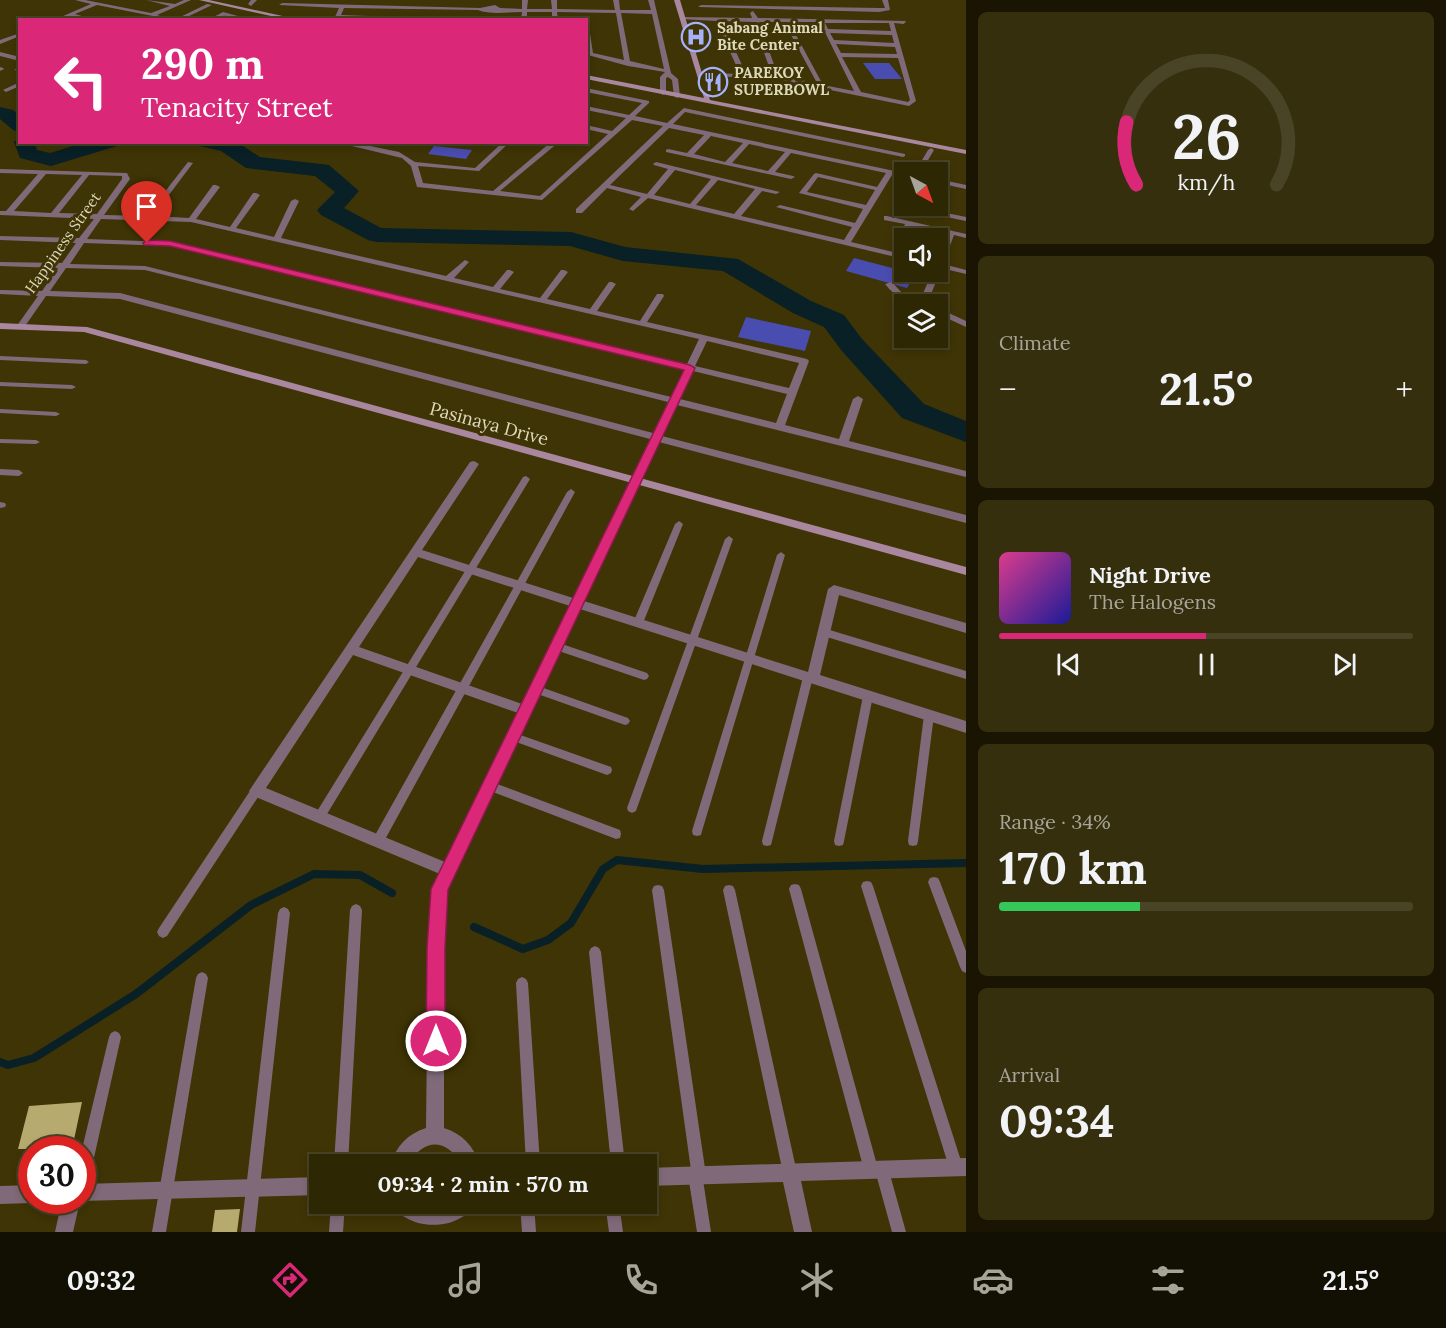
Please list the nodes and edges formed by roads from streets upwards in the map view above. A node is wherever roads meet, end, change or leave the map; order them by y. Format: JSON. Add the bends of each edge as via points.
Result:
{"nodes":[{"id":1,"x":78,"y":0,"type":"edge"},
{"id":2,"x":149,"y":0,"type":"edge"},
{"id":3,"x":188,"y":0,"type":"edge"},
{"id":4,"x":202,"y":0,"type":"edge"},
{"id":5,"x":457,"y":0,"type":"edge"},
{"id":6,"x":525,"y":0,"type":"edge"},
{"id":7,"x":554,"y":0,"type":"edge"},
{"id":8,"x":584,"y":0,"type":"edge"},
{"id":9,"x":616,"y":0,"type":"edge"},
{"id":10,"x":651,"y":0,"type":"edge"},
{"id":11,"x":677,"y":0,"type":"edge"},
{"id":12,"x":713,"y":0,"type":"edge"},
{"id":13,"x":752,"y":0,"type":"edge"},
{"id":14,"x":790,"y":0,"type":"edge"},
{"id":15,"x":821,"y":0,"type":"edge"},
{"id":16,"x":853,"y":0,"type":"edge"},
{"id":17,"x":885,"y":0,"type":"edge"},
{"id":18,"x":283,"y":2,"type":"edge"},
{"id":19,"x":97,"y":3,"type":"junction"},
{"id":20,"x":175,"y":5,"type":"junction"},
{"id":21,"x":209,"y":5,"type":"dead end"},
{"id":22,"x":342,"y":6,"type":"junction"},
{"id":23,"x":490,"y":6,"type":"edge"},
{"id":24,"x":701,"y":7,"type":"dead end"},
{"id":25,"x":716,"y":7,"type":"junction"},
{"id":26,"x":753,"y":8,"type":"junction"},
{"id":27,"x":455,"y":9,"type":"junction"},
{"id":28,"x":793,"y":9,"type":"junction"},
{"id":29,"x":824,"y":9,"type":"junction"},
{"id":30,"x":525,"y":10,"type":"junction"},
{"id":31,"x":858,"y":10,"type":"junction"},
{"id":32,"x":555,"y":11,"type":"junction"},
{"id":33,"x":585,"y":11,"type":"junction"},
{"id":34,"x":619,"y":12,"type":"junction"},
{"id":35,"x":654,"y":12,"type":"junction"},
{"id":36,"x":69,"y":15,"type":"junction"},
{"id":37,"x":150,"y":15,"type":"junction"},
{"id":38,"x":276,"y":15,"type":"junction"},
{"id":39,"x":61,"y":18,"type":"edge"},
{"id":40,"x":83,"y":18,"type":"edge"},
{"id":41,"x":143,"y":18,"type":"edge"},
{"id":42,"x":164,"y":18,"type":"edge"},
{"id":43,"x":179,"y":18,"type":"edge"},
{"id":44,"x":214,"y":18,"type":"edge"},
{"id":45,"x":240,"y":18,"type":"edge"},
{"id":46,"x":290,"y":18,"type":"edge"},
{"id":47,"x":357,"y":18,"type":"edge"},
{"id":48,"x":452,"y":18,"type":"edge"},
{"id":49,"x":524,"y":18,"type":"edge"},
{"id":50,"x":555,"y":18,"type":"edge"},
{"id":51,"x":586,"y":18,"type":"edge"},
{"id":52,"x":683,"y":19,"type":"junction"},
{"id":53,"x":718,"y":19,"type":"junction"},
{"id":54,"x":753,"y":19,"type":"junction"},
{"id":55,"x":785,"y":19,"type":"junction"},
{"id":56,"x":821,"y":20,"type":"junction"},
{"id":57,"x":891,"y":22,"type":"junction"},
{"id":58,"x":904,"y":22,"type":"dead end"},
{"id":59,"x":827,"y":31,"type":"junction"},
{"id":60,"x":895,"y":33,"type":"junction"},
{"id":61,"x":18,"y":35,"type":"edge"},
{"id":62,"x":2,"y":41,"type":"edge"},
{"id":63,"x":833,"y":42,"type":"junction"},
{"id":64,"x":18,"y":43,"type":"edge"},
{"id":65,"x":898,"y":45,"type":"junction"},
{"id":66,"x":588,"y":48,"type":"edge"},
{"id":67,"x":0,"y":54,"type":"edge"},
{"id":68,"x":839,"y":55,"type":"junction"},
{"id":69,"x":900,"y":56,"type":"junction"},
{"id":70,"x":18,"y":58,"type":"edge"},
{"id":71,"x":628,"y":64,"type":"junction"},
{"id":72,"x":667,"y":73,"type":"junction"},
{"id":73,"x":714,"y":75,"type":"dead end"},
{"id":74,"x":743,"y":75,"type":"junction"},
{"id":75,"x":588,"y":77,"type":"edge"},
{"id":76,"x":776,"y":77,"type":"junction"},
{"id":77,"x":18,"y":85,"type":"edge"},
{"id":78,"x":821,"y":86,"type":"junction"},
{"id":79,"x":6,"y":90,"type":"dead end"},
{"id":80,"x":588,"y":90,"type":"edge"},
{"id":81,"x":663,"y":93,"type":"junction"},
{"id":82,"x":859,"y":95,"type":"junction"},
{"id":83,"x":677,"y":96,"type":"junction"},
{"id":84,"x":708,"y":102,"type":"junction"},
{"id":85,"x":588,"y":108,"type":"edge"},
{"id":86,"x":630,"y":117,"type":"junction"},
{"id":87,"x":668,"y":125,"type":"junction"},
{"id":88,"x":588,"y":127,"type":"edge"},
{"id":89,"x":613,"y":133,"type":"junction"},
{"id":90,"x":709,"y":134,"type":"junction"},
{"id":91,"x":748,"y":142,"type":"junction"},
{"id":92,"x":506,"y":144,"type":"edge"},
{"id":93,"x":553,"y":144,"type":"edge"},
{"id":94,"x":367,"y":145,"type":"edge"},
{"id":95,"x":854,"y":145,"type":"junction"},
{"id":96,"x":931,"y":150,"type":"dead end"},
{"id":97,"x":669,"y":151,"type":"dead end"},
{"id":98,"x":789,"y":151,"type":"junction"},
{"id":99,"x":966,"y":152,"type":"edge"},
{"id":100,"x":903,"y":154,"type":"dead end"},
{"id":101,"x":689,"y":155,"type":"junction"},
{"id":102,"x":843,"y":162,"type":"junction"},
{"id":103,"x":924,"y":162,"type":"edge"},
{"id":104,"x":190,"y":163,"type":"dead end"},
{"id":105,"x":415,"y":164,"type":"junction"},
{"id":106,"x":656,"y":164,"type":"dead end"},
{"id":107,"x":727,"y":164,"type":"junction"},
{"id":108,"x":673,"y":168,"type":"junction"},
{"id":109,"x":0,"y":171,"type":"edge"},
{"id":110,"x":890,"y":171,"type":"junction"},
{"id":111,"x":44,"y":172,"type":"junction"},
{"id":112,"x":894,"y":172,"type":"edge"},
{"id":113,"x":87,"y":173,"type":"junction"},
{"id":114,"x":770,"y":173,"type":"junction"},
{"id":115,"x":966,"y":175,"type":"edge"},
{"id":116,"x":791,"y":177,"type":"dead end"},
{"id":117,"x":716,"y":178,"type":"junction"},
{"id":118,"x":948,"y":184,"type":"edge"},
{"id":119,"x":606,"y":186,"type":"junction"},
{"id":120,"x":216,"y":187,"type":"dead end"},
{"id":121,"x":964,"y":187,"type":"edge"},
{"id":122,"x":760,"y":188,"type":"junction"},
{"id":123,"x":879,"y":189,"type":"junction"},
{"id":124,"x":776,"y":192,"type":"dead end"},
{"id":125,"x":494,"y":193,"type":"junction"},
{"id":126,"x":256,"y":195,"type":"dead end"},
{"id":127,"x":647,"y":196,"type":"junction"},
{"id":128,"x":295,"y":201,"type":"dead end"},
{"id":129,"x":692,"y":207,"type":"junction"},
{"id":130,"x":780,"y":207,"type":"dead end"},
{"id":131,"x":867,"y":208,"type":"junction"},
{"id":132,"x":633,"y":209,"type":"dead end"},
{"id":133,"x":790,"y":210,"type":"junction"},
{"id":134,"x":579,"y":211,"type":"dead end"},
{"id":135,"x":4,"y":213,"type":"edge"},
{"id":136,"x":948,"y":213,"type":"edge"},
{"id":137,"x":53,"y":215,"type":"junction"},
{"id":138,"x":965,"y":216,"type":"edge"},
{"id":139,"x":98,"y":217,"type":"junction"},
{"id":140,"x":736,"y":217,"type":"junction"},
{"id":141,"x":148,"y":218,"type":"junction"},
{"id":142,"x":887,"y":218,"type":"dead end"},
{"id":143,"x":191,"y":220,"type":"junction"},
{"id":144,"x":909,"y":223,"type":"junction"},
{"id":145,"x":778,"y":226,"type":"junction"},
{"id":146,"x":856,"y":226,"type":"junction"},
{"id":147,"x":908,"y":228,"type":"edge"},
{"id":148,"x":232,"y":229,"type":"junction"},
{"id":149,"x":951,"y":232,"type":"junction"},
{"id":150,"x":966,"y":236,"type":"edge"},
{"id":151,"x":0,"y":238,"type":"edge"},
{"id":152,"x":81,"y":240,"type":"junction"},
{"id":153,"x":276,"y":240,"type":"junction"},
{"id":154,"x":948,"y":240,"type":"edge"},
{"id":155,"x":846,"y":243,"type":"junction"},
{"id":156,"x":894,"y":255,"type":"edge"},
{"id":157,"x":465,"y":262,"type":"dead end"},
{"id":158,"x":0,"y":264,"type":"edge"},
{"id":159,"x":63,"y":266,"type":"junction"},
{"id":160,"x":948,"y":269,"type":"edge"},
{"id":161,"x":510,"y":272,"type":"dead end"},
{"id":162,"x":564,"y":272,"type":"dead end"},
{"id":163,"x":966,"y":272,"type":"edge"},
{"id":164,"x":448,"y":279,"type":"junction"},
{"id":165,"x":612,"y":284,"type":"dead end"},
{"id":166,"x":890,"y":284,"type":"dead end"},
{"id":167,"x":495,"y":290,"type":"junction"},
{"id":168,"x":0,"y":292,"type":"edge"},
{"id":169,"x":44,"y":293,"type":"junction"},
{"id":170,"x":898,"y":294,"type":"edge"},
{"id":171,"x":660,"y":296,"type":"dead end"},
{"id":172,"x":542,"y":301,"type":"junction"},
{"id":173,"x":592,"y":312,"type":"junction"},
{"id":174,"x":948,"y":316,"type":"edge"},
{"id":175,"x":642,"y":324,"type":"junction"},
{"id":176,"x":966,"y":324,"type":"edge"},
{"id":177,"x":0,"y":326,"type":"edge"},
{"id":178,"x":20,"y":327,"type":"junction"},
{"id":179,"x":704,"y":338,"type":"junction"},
{"id":180,"x":690,"y":368,"type":"junction"},
{"id":181,"x":793,"y":392,"type":"junction"},
{"id":182,"x":858,"y":399,"type":"dead end"},
{"id":183,"x":674,"y":401,"type":"junction"},
{"id":184,"x":780,"y":427,"type":"junction"},
{"id":185,"x":657,"y":437,"type":"junction"},
{"id":186,"x":843,"y":443,"type":"junction"},
{"id":187,"x":474,"y":464,"type":"dead end"},
{"id":188,"x":966,"y":474,"type":"edge"},
{"id":189,"x":635,"y":482,"type":"junction"},
{"id":190,"x":966,"y":519,"type":"edge"},
{"id":191,"x":415,"y":552,"type":"junction"},
{"id":192,"x":966,"y":571,"type":"edge"},
{"id":193,"x":577,"y":604,"type":"junction"},
{"id":194,"x":966,"y":628,"type":"edge"},
{"id":195,"x":351,"y":649,"type":"junction"},
{"id":196,"x":810,"y":678,"type":"junction"},
{"id":197,"x":525,"y":710,"type":"junction"},
{"id":198,"x":966,"y":727,"type":"edge"},
{"id":199,"x":448,"y":870,"type":"junction"},
{"id":200,"x":435,"y":1134,"type":"junction"},
{"id":201,"x":403,"y":1154,"type":"edge"},
{"id":202,"x":467,"y":1154,"type":"edge"},
{"id":203,"x":963,"y":1168,"type":"edge"},
{"id":204,"x":790,"y":1173,"type":"junction"},
{"id":205,"x":657,"y":1177,"type":"edge"},
{"id":206,"x":309,"y":1186,"type":"edge"},
{"id":207,"x":96,"y":1192,"type":"edge"},
{"id":208,"x":18,"y":1194,"type":"edge"},
{"id":209,"x":0,"y":1195,"type":"edge"},
{"id":210,"x":68,"y":1214,"type":"edge"},
{"id":211,"x":408,"y":1214,"type":"edge"},
{"id":212,"x":459,"y":1214,"type":"edge"},
{"id":213,"x":434,"y":1229,"type":"edge"},
{"id":214,"x":64,"y":1232,"type":"edge"},
{"id":215,"x":802,"y":1232,"type":"edge"}],
"edges":[{"from":1,"to":19,"type":"street"},
{"from":2,"to":20,"type":"street"},
{"from":3,"to":20,"type":"street"},
{"from":4,"to":38,"type":"street"},
{"from":5,"to":27,"type":"street"},
{"from":6,"to":30,"type":"street"},
{"from":7,"to":32,"type":"street"},
{"from":8,"to":33,"type":"street"},
{"from":9,"to":34,"type":"street"},
{"from":10,"to":35,"type":"street"},
{"from":11,"to":52,"type":"street"},
{"from":12,"to":25,"type":"street"},
{"from":13,"to":26,"type":"street"},
{"from":14,"to":28,"type":"street"},
{"from":15,"to":29,"type":"street"},
{"from":16,"to":31,"type":"street"},
{"from":17,"to":31,"type":"street","via":[[889,7],[886,9]]},
{"from":18,"to":22,"type":"street"},
{"from":18,"to":38,"type":"street"},
{"from":19,"to":36,"type":"street"},
{"from":19,"to":37,"type":"street"},
{"from":20,"to":37,"type":"street"},
{"from":21,"to":43,"type":"street"},
{"from":22,"to":27,"type":"street"},
{"from":22,"to":47,"type":"street","via":[[338,17]]},
{"from":23,"to":27,"type":"street"},
{"from":23,"to":30,"type":"street"},
{"from":24,"to":25,"type":"street"},
{"from":25,"to":26,"type":"street"},
{"from":26,"to":28,"type":"street"},
{"from":26,"to":54,"type":"street"},
{"from":27,"to":48,"type":"street"},
{"from":28,"to":29,"type":"street"},
{"from":29,"to":31,"type":"street"},
{"from":30,"to":32,"type":"street"},
{"from":30,"to":49,"type":"street"},
{"from":32,"to":33,"type":"street"},
{"from":32,"to":50,"type":"street"},
{"from":33,"to":34,"type":"street"},
{"from":33,"to":51,"type":"street"},
{"from":34,"to":35,"type":"street"},
{"from":34,"to":71,"type":"street"},
{"from":35,"to":72,"type":"street"},
{"from":36,"to":39,"type":"street"},
{"from":36,"to":40,"type":"street"},
{"from":37,"to":41,"type":"street"},
{"from":37,"to":42,"type":"street"},
{"from":38,"to":46,"type":"street"},
{"from":44,"to":45,"type":"street","via":[[223,14]]},
{"from":52,"to":53,"type":"street"},
{"from":52,"to":84,"type":"street"},
{"from":53,"to":54,"type":"street"},
{"from":53,"to":74,"type":"street"},
{"from":54,"to":55,"type":"street"},
{"from":54,"to":76,"type":"street"},
{"from":55,"to":56,"type":"street"},
{"from":55,"to":78,"type":"street"},
{"from":56,"to":57,"type":"street"},
{"from":56,"to":59,"type":"street"},
{"from":57,"to":58,"type":"street"},
{"from":57,"to":60,"type":"street"},
{"from":59,"to":60,"type":"street"},
{"from":59,"to":63,"type":"street"},
{"from":60,"to":65,"type":"street"},
{"from":61,"to":62,"type":"street"},
{"from":62,"to":64,"type":"street"},
{"from":63,"to":65,"type":"street"},
{"from":63,"to":68,"type":"street"},
{"from":65,"to":69,"type":"street"},
{"from":66,"to":71,"type":"street","via":[[591,55]]},
{"from":67,"to":70,"type":"street"},
{"from":68,"to":69,"type":"street"},
{"from":68,"to":82,"type":"street"},
{"from":69,"to":82,"type":"street","via":[[912,103]]},
{"from":71,"to":72,"type":"street"},
{"from":72,"to":81,"type":"street","via":[[663,77]]},
{"from":72,"to":83,"type":"street","via":[[675,79]]},
{"from":73,"to":74,"type":"street"},
{"from":74,"to":76,"type":"street"},
{"from":75,"to":81,"type":"street"},
{"from":76,"to":78,"type":"street"},
{"from":77,"to":79,"type":"street"},
{"from":78,"to":82,"type":"street"},
{"from":80,"to":86,"type":"street","via":[[646,102]]},
{"from":81,"to":83,"type":"street"},
{"from":83,"to":84,"type":"street"},
{"from":84,"to":99,"type":"street"},
{"from":85,"to":86,"type":"street"},
{"from":86,"to":87,"type":"street"},
{"from":86,"to":89,"type":"street"},
{"from":87,"to":90,"type":"street"},
{"from":87,"to":95,"type":"street","via":[[684,110]]},
{"from":87,"to":119,"type":"street"},
{"from":88,"to":89,"type":"street"},
{"from":89,"to":125,"type":"street","via":[[542,198]]},
{"from":90,"to":91,"type":"street"},
{"from":90,"to":101,"type":"street"},
{"from":91,"to":98,"type":"street"},
{"from":91,"to":107,"type":"street"},
{"from":92,"to":105,"type":"street","via":[[477,170]]},
{"from":93,"to":125,"type":"street"},
{"from":94,"to":105,"type":"street","via":[[401,151]]},
{"from":95,"to":100,"type":"street"},
{"from":95,"to":102,"type":"street"},
{"from":96,"to":103,"type":"street"},
{"from":97,"to":101,"type":"street"},
{"from":98,"to":102,"type":"street"},
{"from":98,"to":114,"type":"street"},
{"from":101,"to":107,"type":"street"},
{"from":102,"to":110,"type":"street"},
{"from":104,"to":141,"type":"street"},
{"from":105,"to":125,"type":"street","via":[[420,184]]},
{"from":106,"to":108,"type":"street"},
{"from":107,"to":114,"type":"street"},
{"from":108,"to":117,"type":"street"},
{"from":108,"to":127,"type":"street"},
{"from":109,"to":111,"type":"street"},
{"from":110,"to":112,"type":"street"},
{"from":110,"to":123,"type":"street"},
{"from":111,"to":113,"type":"street"},
{"from":111,"to":135,"type":"street"},
{"from":113,"to":137,"type":"street"},
{"from":113,"to":139,"type":"street","name":"Happiness Street","via":[[125,174],[126,179]]},
{"from":114,"to":116,"type":"street"},
{"from":115,"to":121,"type":"street"},
{"from":117,"to":122,"type":"street"},
{"from":117,"to":129,"type":"street"},
{"from":118,"to":121,"type":"street"},
{"from":119,"to":127,"type":"street"},
{"from":119,"to":134,"type":"street"},
{"from":120,"to":143,"type":"street"},
{"from":122,"to":124,"type":"street"},
{"from":122,"to":140,"type":"street"},
{"from":123,"to":131,"type":"street"},
{"from":123,"to":131,"type":"street","via":[[816,175],[803,193]]},
{"from":126,"to":148,"type":"street"},
{"from":127,"to":129,"type":"street"},
{"from":127,"to":132,"type":"street"},
{"from":128,"to":153,"type":"street"},
{"from":129,"to":140,"type":"street"},
{"from":130,"to":133,"type":"street"},
{"from":131,"to":146,"type":"street"},
{"from":133,"to":145,"type":"street"},
{"from":133,"to":146,"type":"street"},
{"from":135,"to":137,"type":"street"},
{"from":136,"to":138,"type":"street"},
{"from":137,"to":139,"type":"street"},
{"from":139,"to":141,"type":"street"},
{"from":139,"to":152,"type":"street","name":"Happiness Street"},
{"from":140,"to":145,"type":"street"},
{"from":141,"to":143,"type":"street"},
{"from":142,"to":144,"type":"street"},
{"from":143,"to":148,"type":"street"},
{"from":144,"to":147,"type":"street"},
{"from":144,"to":149,"type":"street"},
{"from":145,"to":155,"type":"street"},
{"from":146,"to":155,"type":"street"},
{"from":148,"to":153,"type":"street"},
{"from":149,"to":150,"type":"street"},
{"from":149,"to":154,"type":"street"},
{"from":151,"to":152,"type":"street"},
{"from":152,"to":159,"type":"street","name":"Happiness Street"},
{"from":152,"to":180,"type":"street","via":[[170,244]]},
{"from":153,"to":164,"type":"street"},
{"from":155,"to":156,"type":"street"},
{"from":157,"to":164,"type":"street"},
{"from":158,"to":159,"type":"street"},
{"from":159,"to":169,"type":"street","name":"Happiness Street"},
{"from":159,"to":183,"type":"street","via":[[145,268]]},
{"from":160,"to":163,"type":"street"},
{"from":161,"to":167,"type":"street"},
{"from":162,"to":172,"type":"street"},
{"from":164,"to":167,"type":"street"},
{"from":165,"to":173,"type":"street"},
{"from":166,"to":170,"type":"street"},
{"from":167,"to":172,"type":"street"},
{"from":168,"to":169,"type":"street"},
{"from":169,"to":178,"type":"street","name":"Happiness Street"},
{"from":169,"to":185,"type":"street","via":[[120,296]]},
{"from":171,"to":175,"type":"street"},
{"from":172,"to":173,"type":"street"},
{"from":173,"to":175,"type":"street"},
{"from":174,"to":176,"type":"street"},
{"from":175,"to":179,"type":"street"},
{"from":177,"to":178,"type":"street","name":"Pasinaya Drive"},
{"from":178,"to":189,"type":"street","name":"Pasinaya Drive","via":[[84,329]]},
{"from":179,"to":180,"type":"street"},
{"from":179,"to":181,"type":"street","via":[[804,361]]},
{"from":180,"to":181,"type":"street"},
{"from":180,"to":183,"type":"street"},
{"from":181,"to":184,"type":"street"},
{"from":182,"to":186,"type":"street"},
{"from":183,"to":184,"type":"street"},
{"from":183,"to":185,"type":"street"},
{"from":184,"to":186,"type":"street"},
{"from":185,"to":189,"type":"street"},
{"from":185,"to":190,"type":"street"},
{"from":186,"to":188,"type":"street"},
{"from":187,"to":191,"type":"street"},
{"from":189,"to":192,"type":"street","name":"Pasinaya Drive"},
{"from":189,"to":193,"type":"street"},
{"from":191,"to":193,"type":"street"},
{"from":191,"to":195,"type":"street"},
{"from":193,"to":196,"type":"street"},
{"from":193,"to":197,"type":"street"},
{"from":194,"to":196,"type":"street","via":[[834,589]]},
{"from":195,"to":197,"type":"street"},
{"from":195,"to":199,"type":"street","via":[[256,791]]},
{"from":196,"to":198,"type":"street"},
{"from":197,"to":199,"type":"street"},
{"from":199,"to":200,"type":"street","via":[[440,889],[436,948]]},
{"from":200,"to":201,"type":"street","via":[[411,1144]]},
{"from":200,"to":202,"type":"street","via":[[448,1136]]},
{"from":203,"to":204,"type":"street"},
{"from":204,"to":205,"type":"street"},
{"from":204,"to":215,"type":"street"},
{"from":206,"to":207,"type":"street"},
{"from":208,"to":209,"type":"street"},
{"from":210,"to":214,"type":"street"},
{"from":211,"to":213,"type":"street"},
{"from":212,"to":213,"type":"street"}]}
